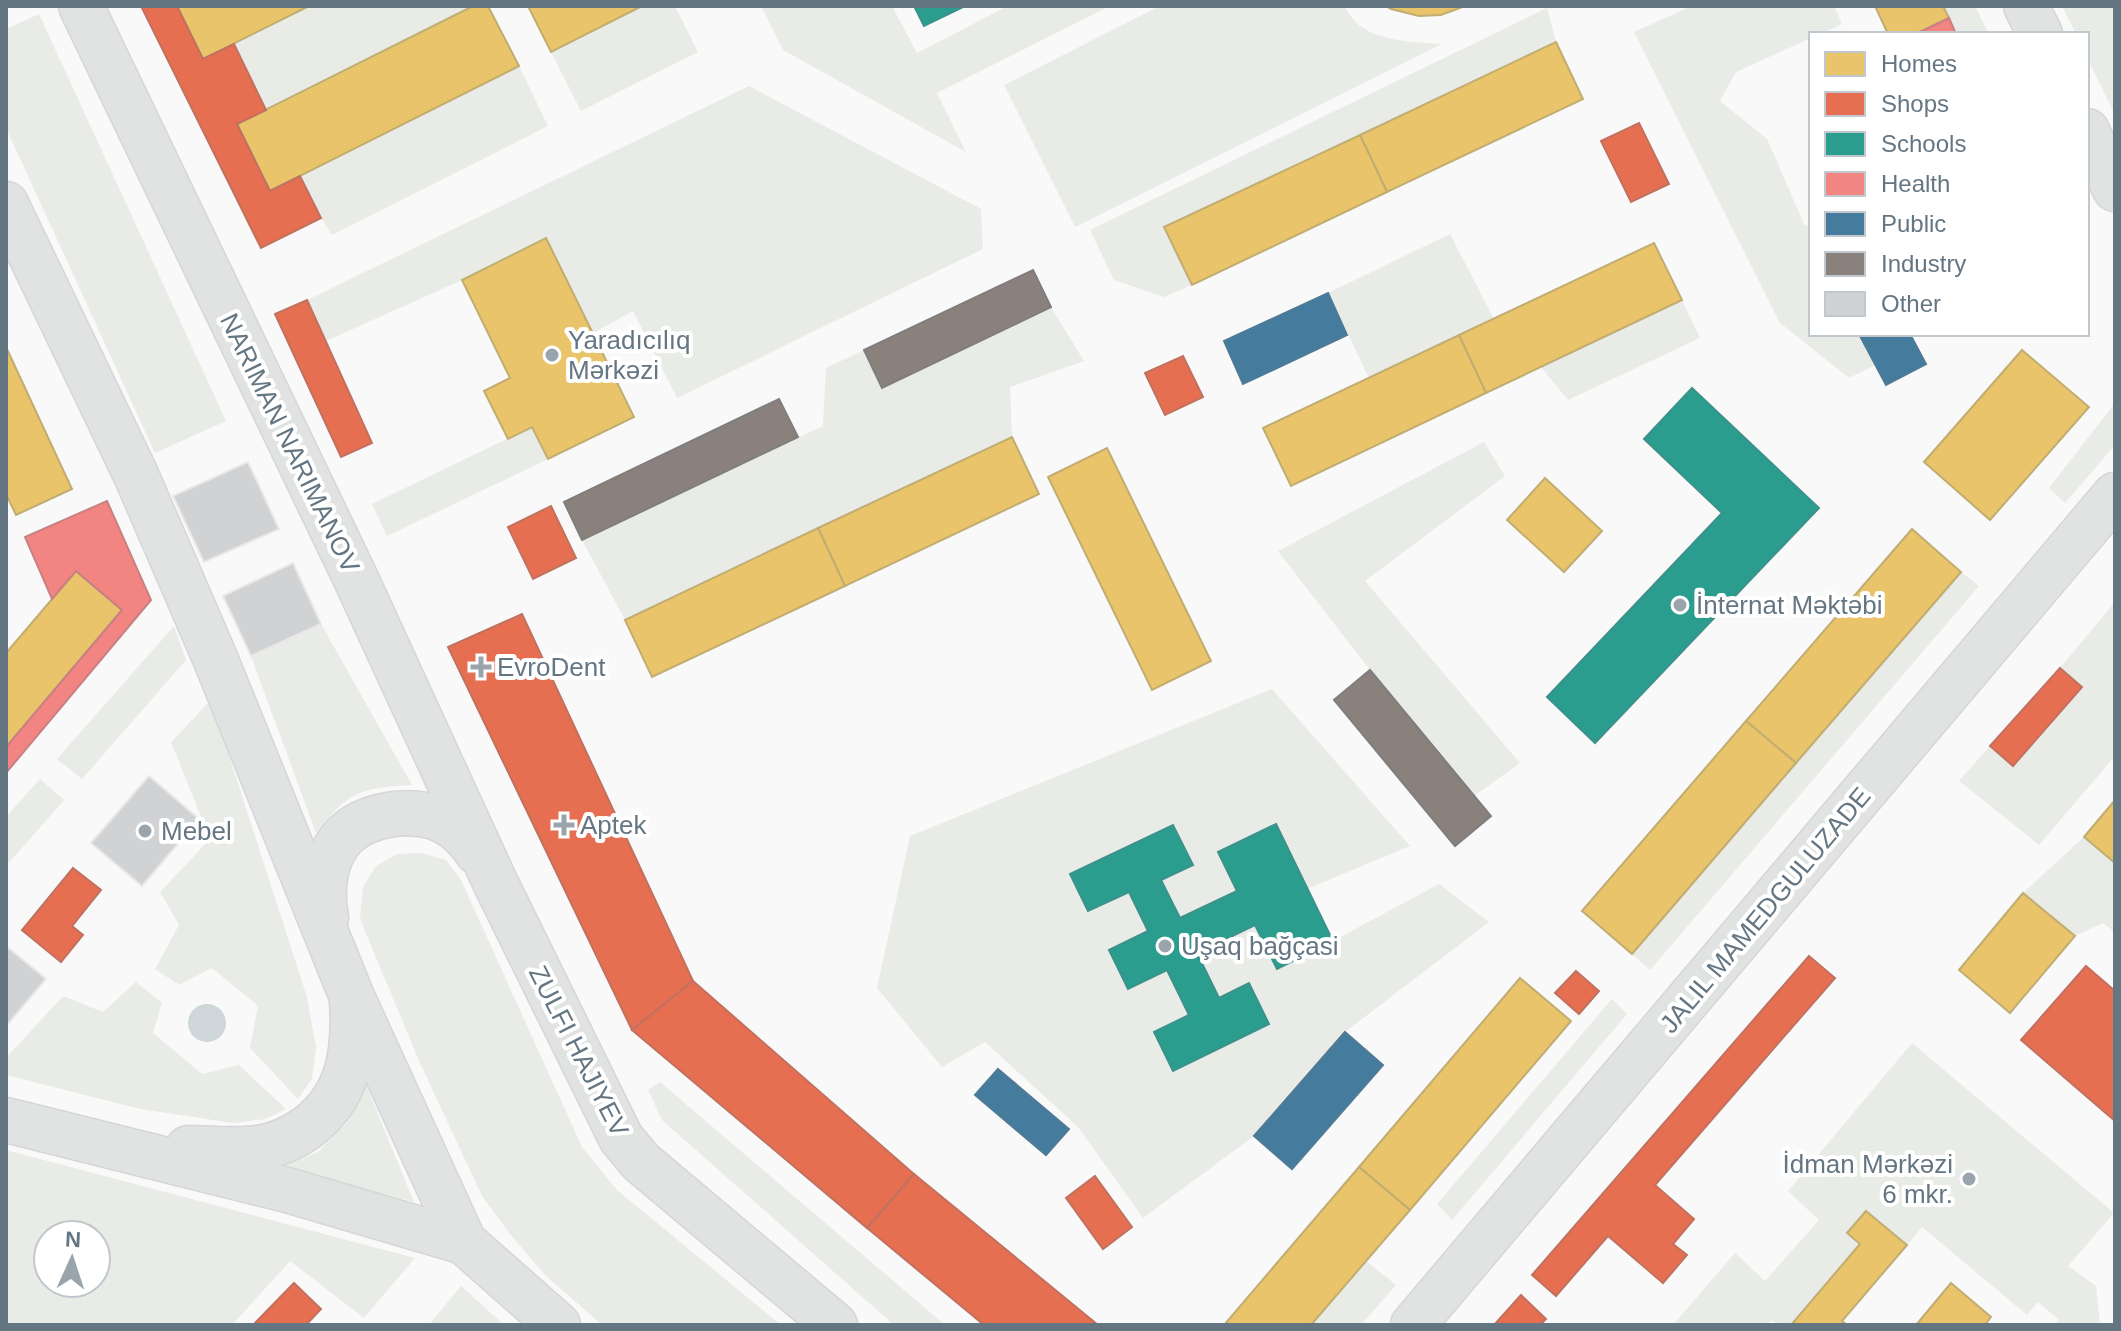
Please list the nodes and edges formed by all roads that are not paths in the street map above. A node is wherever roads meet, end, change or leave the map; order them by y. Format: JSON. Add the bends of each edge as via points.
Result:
{"nodes":[{"id":1,"x":81,"y":6,"type":"edge"},
{"id":2,"x":2026,"y":6,"type":"edge"},
{"id":3,"x":2039,"y":32,"type":"edge"},
{"id":4,"x":2089,"y":135,"type":"edge"},
{"id":5,"x":2115,"y":189,"type":"edge"},
{"id":6,"x":6,"y":204,"type":"edge"},
{"id":7,"x":2115,"y":495,"type":"edge"},
{"id":8,"x":495,"y":882,"type":"junction"},
{"id":9,"x":332,"y":946,"type":"junction"},
{"id":10,"x":352,"y":997,"type":"junction"},
{"id":11,"x":6,"y":1120,"type":"edge"},
{"id":12,"x":105,"y":1144,"type":"junction"},
{"id":13,"x":464,"y":1242,"type":"junction"},
{"id":14,"x":558,"y":1325,"type":"edge"},
{"id":15,"x":835,"y":1325,"type":"edge"},
{"id":16,"x":1413,"y":1325,"type":"edge"}],
"edges":[{"from":1,"to":8,"type":"main road","name":"NARIMAN NARIMANOV"},
{"from":2,"to":3,"type":"main road"},
{"from":4,"to":5,"type":"main road"},
{"from":6,"to":9,"type":"main road","via":[[136,475]]},
{"from":7,"to":16,"type":"main road","name":"JALIL MAMEDGULUZADE"},
{"from":8,"to":9,"type":"main road","via":[[459,830],[435,818],[384,815],[346,834],[327,866],[323,889]]},
{"from":8,"to":15,"type":"main road","name":"ZULFI HAJIYEV","via":[[631,1151]]},
{"from":9,"to":10,"type":"main road"},
{"from":10,"to":12,"type":"main road","via":[[353,1030],[344,1081],[334,1102],[300,1133],[256,1148]]},
{"from":10,"to":13,"type":"main road"},
{"from":11,"to":12,"type":"main road"},
{"from":12,"to":13,"type":"main road"},
{"from":13,"to":14,"type":"main road"}]}
